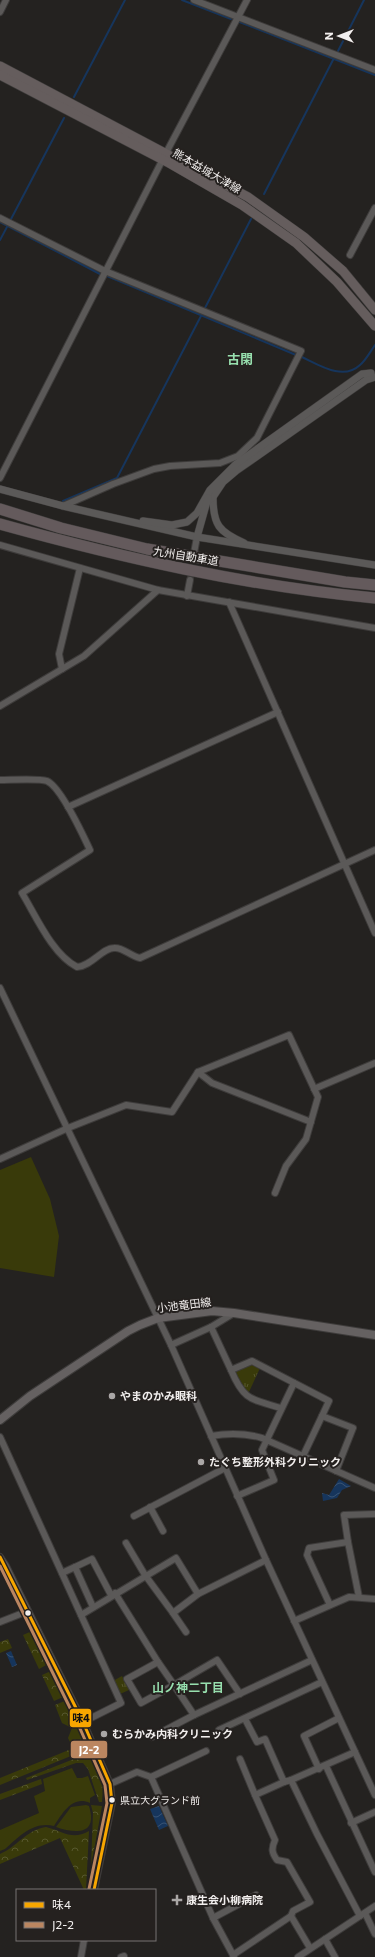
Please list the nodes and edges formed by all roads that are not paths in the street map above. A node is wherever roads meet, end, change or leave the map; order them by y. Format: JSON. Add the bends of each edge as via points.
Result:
{"nodes":[{"id":1,"x":6,"y":0,"type":"edge"},
{"id":2,"x":194,"y":0,"type":"edge"},
{"id":3,"x":247,"y":0,"type":"edge"},
{"id":4,"x":0,"y":12,"type":"edge"},
{"id":5,"x":238,"y":17,"type":"junction"},
{"id":6,"x":0,"y":66,"type":"edge"},
{"id":7,"x":375,"y":70,"type":"edge"},
{"id":8,"x":0,"y":75,"type":"edge"},
{"id":9,"x":164,"y":157,"type":"junction"},
{"id":10,"x":375,"y":208,"type":"edge"},
{"id":11,"x":0,"y":218,"type":"edge"},
{"id":12,"x":350,"y":256,"type":"dead end"},
{"id":13,"x":105,"y":271,"type":"junction"},
{"id":14,"x":375,"y":310,"type":"edge"},
{"id":15,"x":375,"y":326,"type":"edge"},
{"id":16,"x":374,"y":373,"type":"edge"},
{"id":17,"x":0,"y":478,"type":"edge"},
{"id":18,"x":0,"y":489,"type":"edge"},
{"id":19,"x":210,"y":490,"type":"junction"},
{"id":20,"x":210,"y":499,"type":"junction"},
{"id":21,"x":63,"y":506,"type":"junction"},
{"id":22,"x":0,"y":509,"type":"edge"},
{"id":23,"x":122,"y":520,"type":"junction"},
{"id":24,"x":0,"y":524,"type":"edge"},
{"id":25,"x":197,"y":537,"type":"junction"},
{"id":26,"x":0,"y":545,"type":"edge"},
{"id":27,"x":255,"y":547,"type":"junction"},
{"id":28,"x":194,"y":553,"type":"tunnel mouth"},
{"id":29,"x":375,"y":565,"type":"edge"},
{"id":30,"x":80,"y":568,"type":"junction"},
{"id":31,"x":190,"y":580,"type":"tunnel mouth"},
{"id":32,"x":375,"y":585,"type":"edge"},
{"id":33,"x":158,"y":590,"type":"junction"},
{"id":34,"x":187,"y":596,"type":"junction"},
{"id":35,"x":375,"y":598,"type":"edge"},
{"id":36,"x":229,"y":602,"type":"junction"},
{"id":37,"x":375,"y":628,"type":"edge"},
{"id":38,"x":62,"y":669,"type":"junction"},
{"id":39,"x":0,"y":706,"type":"edge"},
{"id":40,"x":278,"y":712,"type":"junction"},
{"id":41,"x":0,"y":780,"type":"edge"},
{"id":42,"x":68,"y":807,"type":"junction"},
{"id":43,"x":375,"y":850,"type":"edge"},
{"id":44,"x":345,"y":863,"type":"junction"},
{"id":45,"x":375,"y":933,"type":"edge"},
{"id":46,"x":0,"y":988,"type":"edge"},
{"id":47,"x":375,"y":1063,"type":"edge"},
{"id":48,"x":198,"y":1072,"type":"junction"},
{"id":49,"x":314,"y":1089,"type":"junction"},
{"id":50,"x":310,"y":1122,"type":"junction"},
{"id":51,"x":68,"y":1128,"type":"junction"},
{"id":52,"x":0,"y":1159,"type":"edge"},
{"id":53,"x":275,"y":1193,"type":"dead end"},
{"id":54,"x":234,"y":1313,"type":"junction"},
{"id":55,"x":158,"y":1318,"type":"junction"},
{"id":56,"x":211,"y":1327,"type":"junction"},
{"id":57,"x":375,"y":1335,"type":"edge"},
{"id":58,"x":171,"y":1345,"type":"junction"},
{"id":59,"x":231,"y":1370,"type":"junction"},
{"id":60,"x":294,"y":1383,"type":"junction"},
{"id":61,"x":281,"y":1408,"type":"junction"},
{"id":62,"x":322,"y":1416,"type":"junction"},
{"id":63,"x":0,"y":1420,"type":"edge"},
{"id":64,"x":211,"y":1436,"type":"junction"},
{"id":65,"x":0,"y":1437,"type":"edge"},
{"id":66,"x":267,"y":1440,"type":"junction"},
{"id":67,"x":302,"y":1456,"type":"junction"},
{"id":68,"x":225,"y":1468,"type":"junction"},
{"id":69,"x":336,"y":1471,"type":"junction"},
{"id":70,"x":375,"y":1488,"type":"edge"},
{"id":71,"x":237,"y":1496,"type":"junction"},
{"id":72,"x":150,"y":1507,"type":"junction"},
{"id":73,"x":375,"y":1514,"type":"edge"},
{"id":74,"x":134,"y":1516,"type":"dead end"},
{"id":75,"x":163,"y":1531,"type":"dead end"},
{"id":76,"x":348,"y":1542,"type":"junction"},
{"id":77,"x":126,"y":1543,"type":"dead end"},
{"id":78,"x":0,"y":1557,"type":"edge"},
{"id":79,"x":266,"y":1560,"type":"junction"},
{"id":80,"x":75,"y":1567,"type":"junction"},
{"id":81,"x":62,"y":1573,"type":"junction"},
{"id":82,"x":145,"y":1575,"type":"junction"},
{"id":83,"x":113,"y":1594,"type":"junction"},
{"id":84,"x":198,"y":1594,"type":"junction"},
{"id":85,"x":358,"y":1597,"type":"junction"},
{"id":86,"x":375,"y":1599,"type":"edge"},
{"id":87,"x":330,"y":1605,"type":"junction"},
{"id":88,"x":94,"y":1607,"type":"junction"},
{"id":89,"x":28,"y":1611,"type":"junction"},
{"id":90,"x":173,"y":1613,"type":"junction"},
{"id":91,"x":80,"y":1615,"type":"junction"},
{"id":92,"x":294,"y":1621,"type":"junction"},
{"id":93,"x":0,"y":1622,"type":"edge"},
{"id":94,"x":186,"y":1632,"type":"dead end"},
{"id":95,"x":312,"y":1660,"type":"junction"},
{"id":96,"x":158,"y":1662,"type":"junction"},
{"id":97,"x":322,"y":1682,"type":"junction"},
{"id":98,"x":174,"y":1686,"type":"junction"},
{"id":99,"x":240,"y":1694,"type":"junction"},
{"id":100,"x":194,"y":1715,"type":"junction"},
{"id":101,"x":339,"y":1718,"type":"junction"},
{"id":102,"x":245,"y":1719,"type":"junction"},
{"id":103,"x":83,"y":1722,"type":"junction"},
{"id":104,"x":219,"y":1730,"type":"dead end"},
{"id":105,"x":152,"y":1737,"type":"dead end"},
{"id":106,"x":206,"y":1751,"type":"dead end"},
{"id":107,"x":355,"y":1752,"type":"junction"},
{"id":108,"x":240,"y":1759,"type":"dead end"},
{"id":109,"x":326,"y":1766,"type":"junction"},
{"id":110,"x":319,"y":1769,"type":"junction"},
{"id":111,"x":151,"y":1778,"type":"junction"},
{"id":112,"x":291,"y":1780,"type":"junction"},
{"id":113,"x":284,"y":1782,"type":"junction"},
{"id":114,"x":110,"y":1784,"type":"junction"},
{"id":115,"x":255,"y":1795,"type":"junction"},
{"id":116,"x":375,"y":1795,"type":"edge"},
{"id":117,"x":375,"y":1812,"type":"edge"},
{"id":118,"x":351,"y":1823,"type":"junction"},
{"id":119,"x":375,"y":1872,"type":"edge"},
{"id":120,"x":94,"y":1889,"type":"edge"},
{"id":121,"x":256,"y":1895,"type":"dead end"},
{"id":122,"x":375,"y":1906,"type":"edge"},
{"id":123,"x":363,"y":1914,"type":"junction"},
{"id":124,"x":292,"y":1916,"type":"junction"},
{"id":125,"x":213,"y":1918,"type":"junction"},
{"id":126,"x":375,"y":1934,"type":"edge"},
{"id":127,"x":325,"y":1939,"type":"junction"},
{"id":128,"x":84,"y":1941,"type":"edge"},
{"id":129,"x":310,"y":1948,"type":"junction"},
{"id":130,"x":233,"y":1956,"type":"edge"},
{"id":131,"x":81,"y":1957,"type":"edge"},
{"id":132,"x":298,"y":1957,"type":"edge"},
{"id":133,"x":335,"y":1957,"type":"edge"}],
"edges":[{"from":1,"to":4,"type":"street"},
{"from":2,"to":5,"type":"street"},
{"from":3,"to":5,"type":"street"},
{"from":5,"to":7,"type":"street"},
{"from":5,"to":9,"type":"street"},
{"from":6,"to":9,"type":"main road","name":"熊本益城大津線"},
{"from":8,"to":9,"type":"main road","name":"熊本益城大津線"},
{"from":9,"to":13,"type":"street"},
{"from":9,"to":14,"type":"main road","name":"熊本益城大津線","via":[[248,198],[304,237],[342,271]]},
{"from":9,"to":15,"type":"main road","name":"熊本益城大津線","via":[[242,205],[296,243],[337,282]]},
{"from":10,"to":12,"type":"street"},
{"from":11,"to":13,"type":"street"},
{"from":13,"to":17,"type":"street"},
{"from":13,"to":21,"type":"street","via":[[301,351],[257,438],[238,456],[220,463],[170,466],[154,470],[113,484]]},
{"from":16,"to":19,"type":"street","via":[[362,374],[236,464]]},
{"from":16,"to":20,"type":"street","via":[[236,472],[223,482]]},
{"from":18,"to":21,"type":"street"},
{"from":19,"to":20,"type":"street"},
{"from":19,"to":23,"type":"street","via":[[192,519],[179,525]]},
{"from":20,"to":25,"type":"street"},
{"from":20,"to":27,"type":"street","via":[[217,525],[235,539]]},
{"from":21,"to":23,"type":"street"},
{"from":22,"to":32,"type":"highway","name":"九州自動車道","via":[[61,528],[147,549]]},
{"from":23,"to":25,"type":"street"},
{"from":24,"to":35,"type":"highway","name":"九州自動車道","via":[[146,562],[263,583]]},
{"from":25,"to":27,"type":"street"},
{"from":25,"to":28,"type":"street"},
{"from":26,"to":30,"type":"street"},
{"from":27,"to":29,"type":"street"},
{"from":30,"to":33,"type":"street"},
{"from":30,"to":38,"type":"street","via":[[59,654]]},
{"from":31,"to":34,"type":"street"},
{"from":33,"to":34,"type":"street"},
{"from":33,"to":38,"type":"street","via":[[84,656]]},
{"from":34,"to":36,"type":"street"},
{"from":36,"to":37,"type":"street"},
{"from":36,"to":40,"type":"street"},
{"from":38,"to":39,"type":"street"},
{"from":40,"to":42,"type":"street"},
{"from":40,"to":44,"type":"street"},
{"from":41,"to":42,"type":"street","via":[[47,781],[55,787]]},
{"from":42,"to":44,"type":"street","via":[[90,850],[22,893],[50,940],[72,964],[78,967],[88,964],[112,948],[120,948],[132,957],[140,958]]},
{"from":43,"to":44,"type":"street"},
{"from":44,"to":45,"type":"street"},
{"from":46,"to":51,"type":"street"},
{"from":47,"to":49,"type":"street"},
{"from":48,"to":49,"type":"street","via":[[289,1036]]},
{"from":48,"to":50,"type":"street","via":[[212,1083]]},
{"from":48,"to":51,"type":"street","via":[[172,1112],[126,1106]]},
{"from":49,"to":50,"type":"street","via":[[318,1097]]},
{"from":50,"to":53,"type":"street","via":[[306,1139],[286,1166]]},
{"from":51,"to":52,"type":"street"},
{"from":51,"to":55,"type":"street"},
{"from":54,"to":55,"type":"main road","name":"小池竜田線","via":[[212,1311]]},
{"from":54,"to":56,"type":"street"},
{"from":54,"to":57,"type":"main road","name":"小池竜田線"},
{"from":55,"to":58,"type":"street"},
{"from":55,"to":63,"type":"main road","name":"小池竜田線","via":[[128,1331],[30,1396]]},
{"from":56,"to":58,"type":"street"},
{"from":56,"to":59,"type":"street"},
{"from":58,"to":64,"type":"street"},
{"from":59,"to":60,"type":"street","via":[[252,1361]]},
{"from":59,"to":61,"type":"street","via":[[243,1394]]},
{"from":60,"to":61,"type":"street"},
{"from":60,"to":62,"type":"street","via":[[329,1401]]},
{"from":61,"to":66,"type":"street"},
{"from":62,"to":67,"type":"street"},
{"from":62,"to":69,"type":"street","via":[[353,1428]]},
{"from":64,"to":66,"type":"street","via":[[251,1435]]},
{"from":64,"to":68,"type":"street"},
{"from":65,"to":81,"type":"street"},
{"from":66,"to":67,"type":"street"},
{"from":66,"to":71,"type":"street","via":[[262,1450],[274,1480]]},
{"from":67,"to":69,"type":"street"},
{"from":68,"to":71,"type":"street"},
{"from":68,"to":72,"type":"street"},
{"from":69,"to":70,"type":"street"},
{"from":71,"to":79,"type":"street"},
{"from":72,"to":74,"type":"street"},
{"from":72,"to":75,"type":"street"},
{"from":73,"to":76,"type":"street","via":[[344,1515]]},
{"from":76,"to":85,"type":"street"},
{"from":76,"to":87,"type":"street","via":[[309,1548],[307,1555]]},
{"from":77,"to":82,"type":"street"},
{"from":78,"to":89,"type":"street"},
{"from":79,"to":84,"type":"street"},
{"from":79,"to":92,"type":"street"},
{"from":80,"to":81,"type":"street"},
{"from":80,"to":83,"type":"street","via":[[92,1558]]},
{"from":80,"to":88,"type":"street"},
{"from":81,"to":91,"type":"street"},
{"from":82,"to":83,"type":"street"},
{"from":82,"to":84,"type":"street","via":[[176,1558]]},
{"from":82,"to":90,"type":"street"},
{"from":83,"to":88,"type":"street"},
{"from":83,"to":96,"type":"street"},
{"from":84,"to":90,"type":"street"},
{"from":85,"to":86,"type":"street"},
{"from":85,"to":87,"type":"street"},
{"from":87,"to":92,"type":"street"},
{"from":88,"to":91,"type":"street"},
{"from":89,"to":93,"type":"street"},
{"from":89,"to":103,"type":"street"},
{"from":90,"to":94,"type":"street"},
{"from":91,"to":103,"type":"street","via":[[121,1704]]},
{"from":92,"to":95,"type":"street"},
{"from":95,"to":97,"type":"street"},
{"from":95,"to":99,"type":"street"},
{"from":96,"to":98,"type":"street"},
{"from":96,"to":98,"type":"street","via":[[127,1679],[141,1703]]},
{"from":97,"to":101,"type":"street"},
{"from":97,"to":102,"type":"street"},
{"from":98,"to":99,"type":"street","via":[[217,1660]]},
{"from":98,"to":100,"type":"street"},
{"from":99,"to":100,"type":"street"},
{"from":100,"to":105,"type":"street"},
{"from":101,"to":107,"type":"street"},
{"from":101,"to":110,"type":"street","via":[[304,1736]]},
{"from":102,"to":104,"type":"street"},
{"from":102,"to":113,"type":"street","via":[[257,1742],[265,1739]]},
{"from":103,"to":114,"type":"street"},
{"from":106,"to":111,"type":"street"},
{"from":107,"to":109,"type":"street"},
{"from":107,"to":116,"type":"street"},
{"from":108,"to":115,"type":"street"},
{"from":109,"to":110,"type":"street"},
{"from":109,"to":118,"type":"street"},
{"from":110,"to":112,"type":"street"},
{"from":111,"to":114,"type":"street","via":[[137,1772]]},
{"from":111,"to":125,"type":"street"},
{"from":112,"to":113,"type":"street"},
{"from":112,"to":123,"type":"street","via":[[317,1834]]},
{"from":113,"to":115,"type":"street"},
{"from":114,"to":120,"type":"street","via":[[112,1803]]},
{"from":115,"to":124,"type":"street","via":[[275,1840],[273,1854],[277,1860],[287,1862],[310,1902],[293,1911]]},
{"from":117,"to":118,"type":"street"},
{"from":118,"to":119,"type":"street"},
{"from":121,"to":125,"type":"street"},
{"from":122,"to":123,"type":"street"},
{"from":123,"to":126,"type":"street"},
{"from":123,"to":127,"type":"street"},
{"from":124,"to":129,"type":"street"},
{"from":124,"to":130,"type":"street"},
{"from":125,"to":130,"type":"street"},
{"from":127,"to":129,"type":"street"},
{"from":127,"to":133,"type":"street"},
{"from":128,"to":131,"type":"street"},
{"from":129,"to":132,"type":"street"}]}
